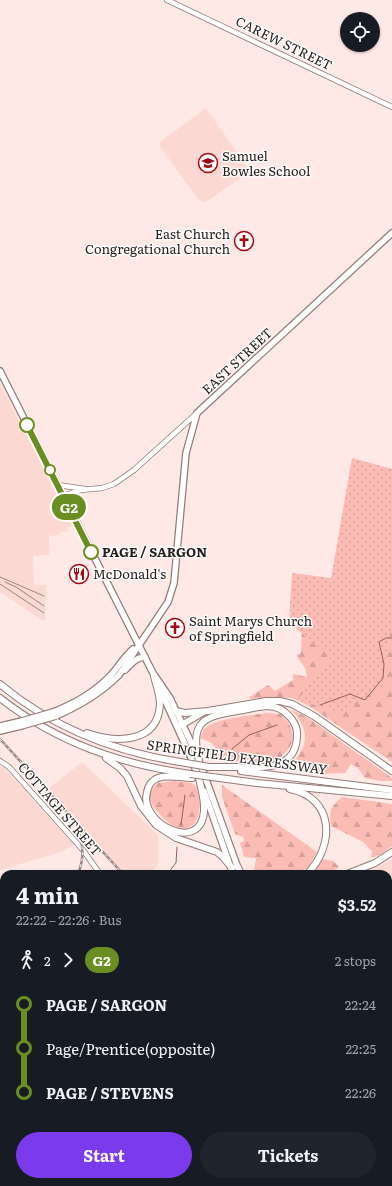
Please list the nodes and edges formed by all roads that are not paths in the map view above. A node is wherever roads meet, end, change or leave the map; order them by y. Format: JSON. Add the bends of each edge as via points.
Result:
{"nodes":[{"id":1,"x":167,"y":0,"type":"edge"},
{"id":2,"x":392,"y":106,"type":"edge"},
{"id":3,"x":392,"y":233,"type":"edge"},
{"id":4,"x":0,"y":371,"type":"edge"},
{"id":5,"x":197,"y":413,"type":"junction"},
{"id":6,"x":58,"y":485,"type":"junction"},
{"id":7,"x":89,"y":490,"type":"junction"},
{"id":8,"x":63,"y":496,"type":"junction"},
{"id":9,"x":138,"y":645,"type":"junction"},
{"id":10,"x":145,"y":657,"type":"junction"},
{"id":11,"x":118,"y":675,"type":"junction"},
{"id":12,"x":154,"y":676,"type":"junction"},
{"id":13,"x":0,"y":684,"type":"edge"},
{"id":14,"x":0,"y":698,"type":"edge"},
{"id":15,"x":176,"y":711,"type":"junction"},
{"id":16,"x":208,"y":711,"type":"junction"},
{"id":17,"x":54,"y":714,"type":"junction"},
{"id":18,"x":22,"y":723,"type":"junction"},
{"id":19,"x":180,"y":725,"type":"junction"},
{"id":20,"x":0,"y":726,"type":"edge"},
{"id":21,"x":62,"y":726,"type":"junction"},
{"id":22,"x":0,"y":731,"type":"edge"},
{"id":23,"x":96,"y":752,"type":"junction"},
{"id":24,"x":0,"y":760,"type":"edge"},
{"id":25,"x":200,"y":761,"type":"junction"},
{"id":26,"x":209,"y":767,"type":"junction"},
{"id":27,"x":392,"y":771,"type":"edge"},
{"id":28,"x":191,"y":776,"type":"junction"},
{"id":29,"x":199,"y":778,"type":"junction"},
{"id":30,"x":261,"y":784,"type":"junction"},
{"id":31,"x":392,"y":790,"type":"edge"},
{"id":32,"x":392,"y":796,"type":"edge"},
{"id":33,"x":392,"y":852,"type":"edge"},
{"id":34,"x":98,"y":870,"type":"edge"},
{"id":35,"x":235,"y":870,"type":"edge"},
{"id":36,"x":236,"y":870,"type":"edge"},
{"id":37,"x":236,"y":870,"type":"edge"},
{"id":38,"x":310,"y":870,"type":"edge"},
{"id":39,"x":357,"y":870,"type":"edge"}],
"edges":[{"from":1,"to":2,"type":"main road","name":"CAREW STREET"},
{"from":3,"to":5,"type":"main road","name":"EAST STREET"},
{"from":4,"to":6,"type":"main road"},
{"from":5,"to":7,"type":"main road","name":"EAST STREET","via":[[122,479],[108,487]]},
{"from":5,"to":9,"type":"main road","via":[[186,453],[172,592]]},
{"from":6,"to":7,"type":"main road","name":"EAST STREET"},
{"from":6,"to":8,"type":"main road"},
{"from":7,"to":8,"type":"main road","name":"EAST STREET"},
{"from":8,"to":9,"type":"main road"},
{"from":9,"to":10,"type":"main road"},
{"from":9,"to":11,"type":"main road"},
{"from":9,"to":17,"type":"main road","via":[[101,684],[83,698]]},
{"from":10,"to":11,"type":"main road","via":[[134,660]]},
{"from":10,"to":12,"type":"main road"},
{"from":11,"to":17,"type":"main road","via":[[83,703]]},
{"from":12,"to":15,"type":"main road"},
{"from":12,"to":19,"type":"main road"},
{"from":12,"to":21,"type":"highway","via":[[160,701],[159,712],[152,726],[141,735],[124,740],[107,739]]},
{"from":13,"to":21,"type":"highway","name":"SPRINGFIELD EXPRESSWAY"},
{"from":14,"to":23,"type":"highway","name":"SPRINGFIELD EXPRESSWAY","via":[[42,726]]},
{"from":15,"to":16,"type":"highway"},
{"from":15,"to":19,"type":"main road"},
{"from":16,"to":19,"type":"highway"},
{"from":16,"to":27,"type":"highway","via":[[266,701],[292,704],[314,716]]},
{"from":17,"to":18,"type":"main road","bridge":true},
{"from":18,"to":20,"type":"main road"},
{"from":18,"to":22,"type":"main road"},
{"from":19,"to":25,"type":"main road"},
{"from":19,"to":29,"type":"main road"},
{"from":21,"to":26,"type":"highway","name":"SPRINGFIELD EXPRESSWAY","bridge":true,"via":[[115,748],[154,758]]},
{"from":23,"to":28,"type":"highway","name":"SPRINGFIELD EXPRESSWAY"},
{"from":23,"to":35,"type":"highway","via":[[115,763],[126,774],[141,806],[159,827],[176,838],[217,852]]},
{"from":24,"to":34,"type":"main road","name":"COTTAGE STREET","via":[[77,843]]},
{"from":25,"to":26,"type":"highway","via":[[196,733],[202,723],[213,715],[268,706],[278,708],[294,724],[297,734],[296,747],[290,756],[279,764],[260,768]]},
{"from":25,"to":36,"type":"main road"},
{"from":26,"to":31,"type":"highway","name":"SPRINGFIELD EXPRESSWAY"},
{"from":28,"to":29,"type":"highway","via":[[159,777],[152,782],[147,792],[149,810],[162,824],[176,832],[190,832],[203,820],[204,802]]},
{"from":28,"to":30,"type":"highway","name":"SPRINGFIELD EXPRESSWAY","bridge":true},
{"from":29,"to":37,"type":"main road"},
{"from":30,"to":32,"type":"highway","name":"SPRINGFIELD EXPRESSWAY"},
{"from":30,"to":38,"type":"highway","via":[[292,789],[307,795],[323,814],[326,826],[325,842],[319,858]]},
{"from":33,"to":39,"type":"highway"}]}
